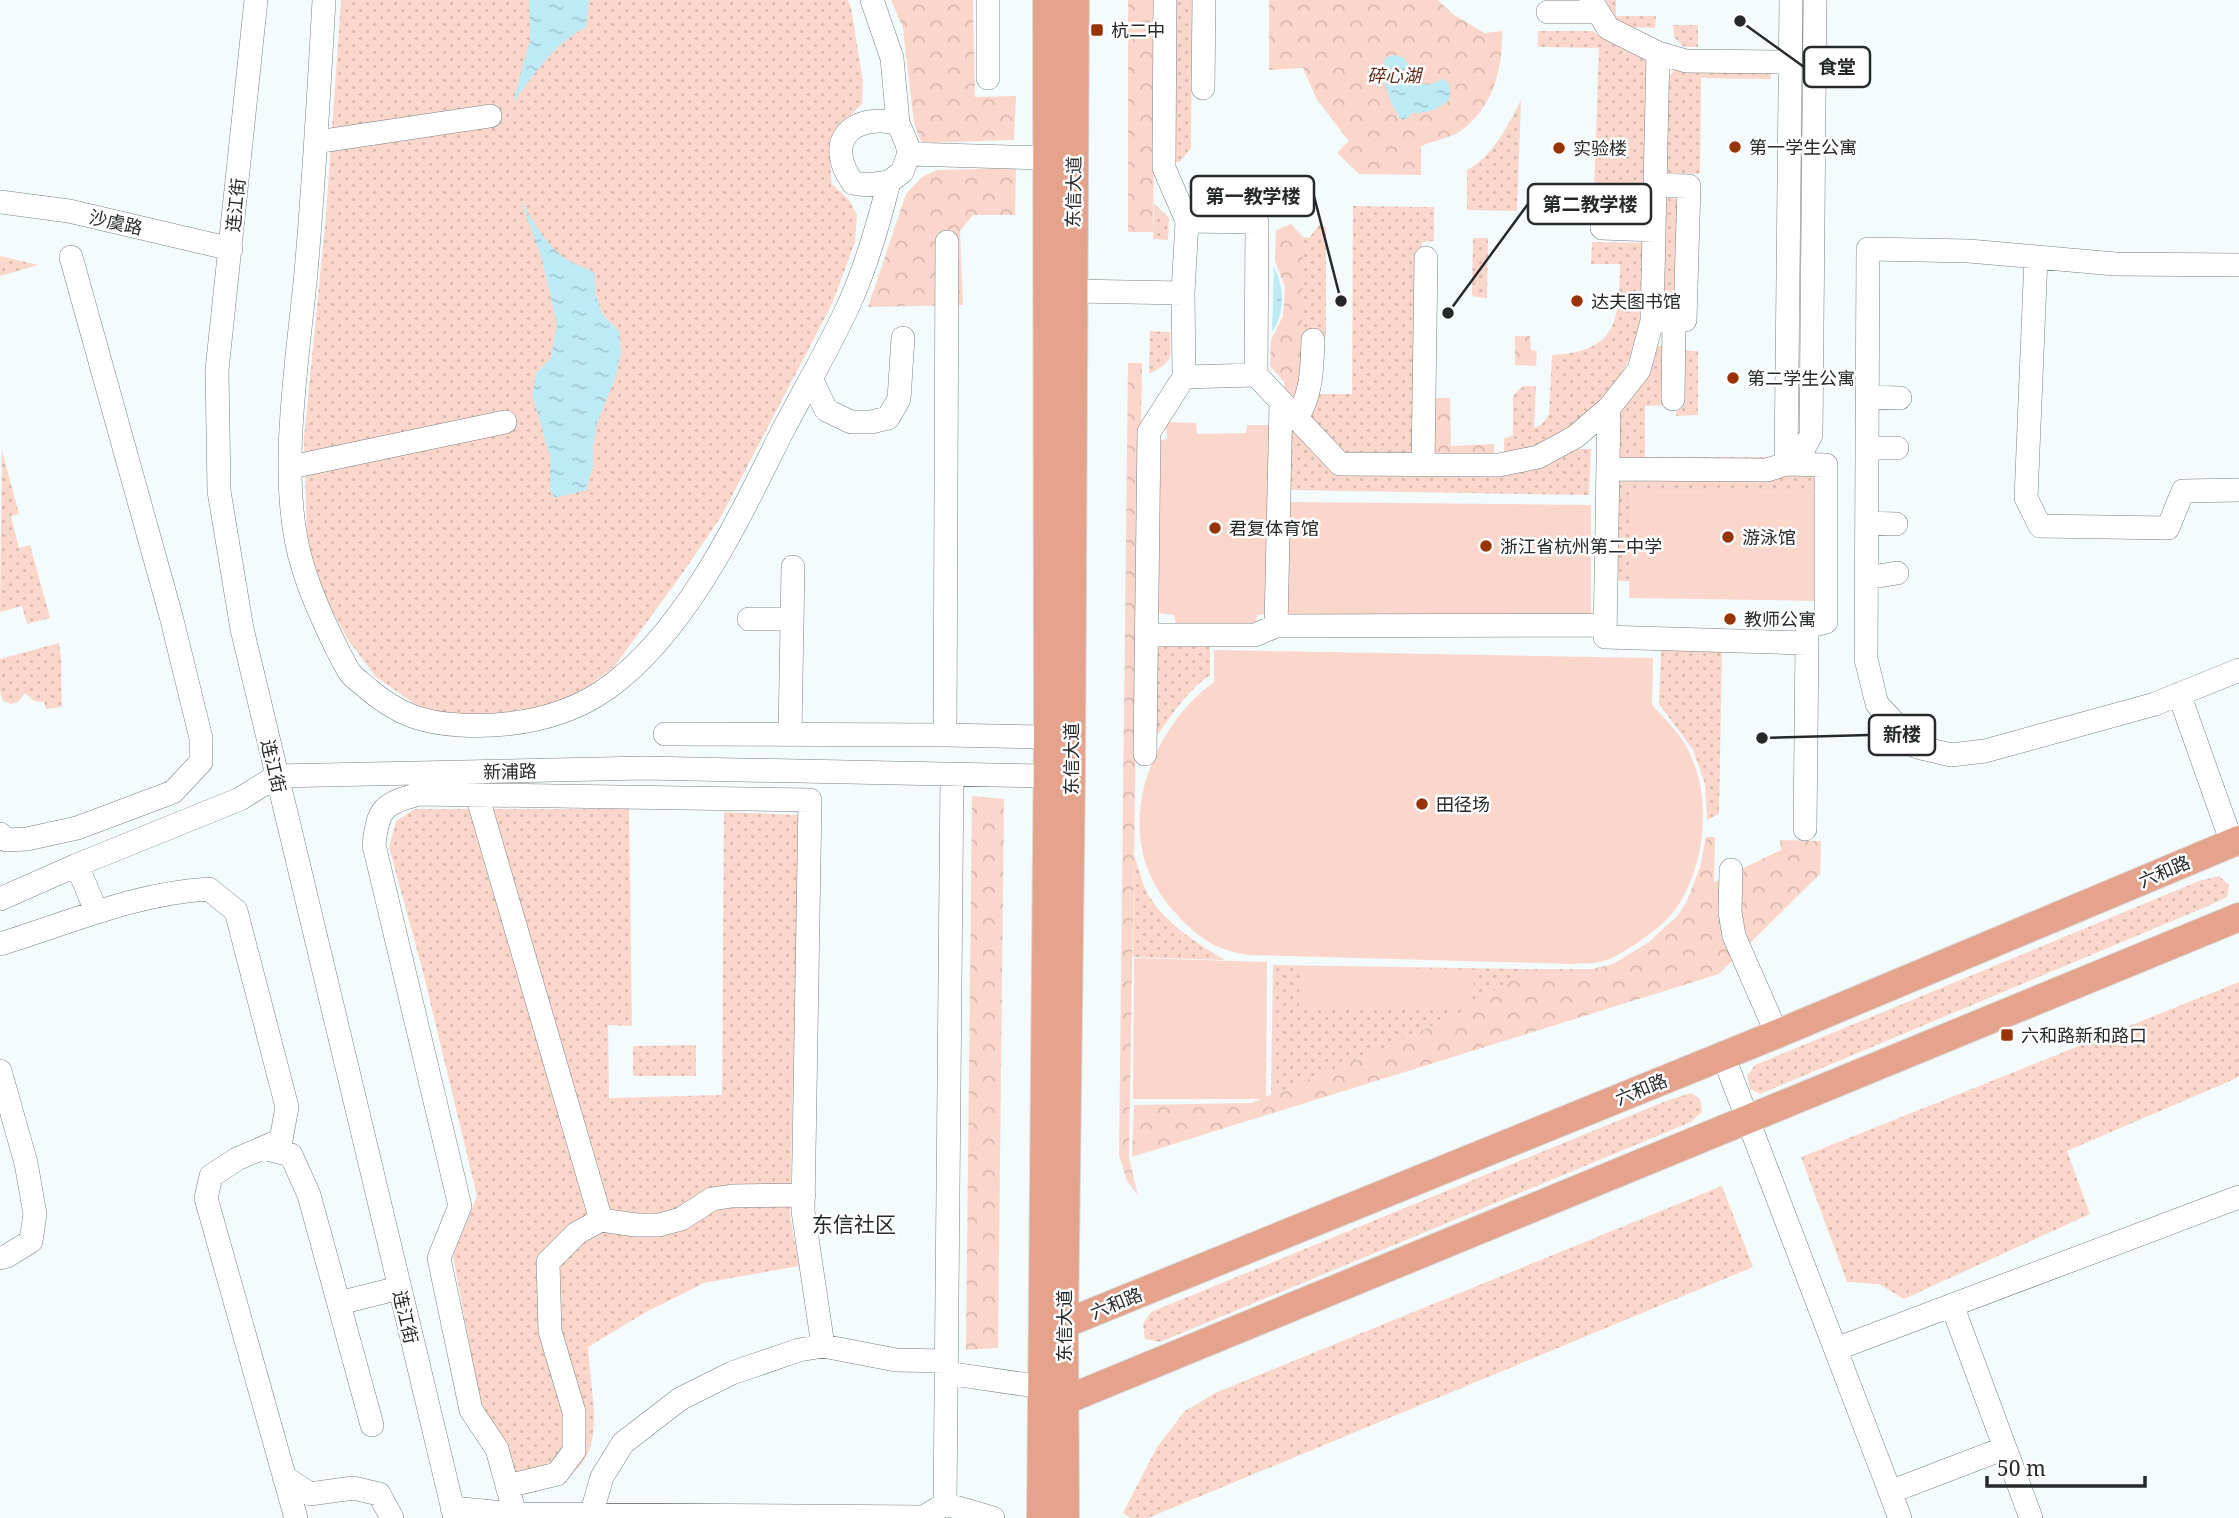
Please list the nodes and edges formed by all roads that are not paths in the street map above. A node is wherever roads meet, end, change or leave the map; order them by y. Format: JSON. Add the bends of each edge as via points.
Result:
{"nodes":[{"id":1,"x":256,"y":0,"type":"edge"},
{"id":2,"x":324,"y":0,"type":"edge"},
{"id":3,"x":872,"y":0,"type":"edge"},
{"id":4,"x":988,"y":0,"type":"edge"},
{"id":5,"x":1047,"y":0,"type":"edge"},
{"id":6,"x":1075,"y":0,"type":"edge"},
{"id":7,"x":1165,"y":0,"type":"edge"},
{"id":8,"x":1204,"y":0,"type":"edge"},
{"id":9,"x":1791,"y":0,"type":"edge"},
{"id":10,"x":1815,"y":0,"type":"edge"},
{"id":11,"x":1594,"y":6,"type":"edge"},
{"id":12,"x":1548,"y":12,"type":"dead end"},
{"id":13,"x":1658,"y":53,"type":"junction"},
{"id":14,"x":1790,"y":62,"type":"junction"},
{"id":15,"x":988,"y":78,"type":"dead end"},
{"id":16,"x":1203,"y":88,"type":"dead end"},
{"id":17,"x":490,"y":116,"type":"dead end"},
{"id":18,"x":898,"y":122,"type":"junction"},
{"id":19,"x":316,"y":142,"type":"junction"},
{"id":20,"x":909,"y":155,"type":"junction"},
{"id":21,"x":1046,"y":158,"type":"junction"},
{"id":22,"x":889,"y":182,"type":"junction"},
{"id":23,"x":1655,"y":185,"type":"junction"},
{"id":24,"x":0,"y":202,"type":"edge"},
{"id":25,"x":1187,"y":221,"type":"junction"},
{"id":26,"x":1602,"y":228,"type":"dead end"},
{"id":27,"x":1654,"y":230,"type":"junction"},
{"id":28,"x":947,"y":242,"type":"dead end"},
{"id":29,"x":230,"y":249,"type":"junction"},
{"id":30,"x":71,"y":257,"type":"dead end"},
{"id":31,"x":2036,"y":257,"type":"junction"},
{"id":32,"x":1426,"y":258,"type":"dead end"},
{"id":33,"x":2239,"y":265,"type":"edge"},
{"id":34,"x":1072,"y":291,"type":"junction"},
{"id":35,"x":1183,"y":293,"type":"junction"},
{"id":36,"x":1663,"y":321,"type":"junction"},
{"id":37,"x":903,"y":338,"type":"dead end"},
{"id":38,"x":1313,"y":340,"type":"dead end"},
{"id":39,"x":1256,"y":375,"type":"junction"},
{"id":40,"x":1184,"y":377,"type":"junction"},
{"id":41,"x":811,"y":378,"type":"junction"},
{"id":42,"x":1867,"y":397,"type":"junction"},
{"id":43,"x":1900,"y":398,"type":"dead end"},
{"id":44,"x":1673,"y":399,"type":"dead end"},
{"id":45,"x":1281,"y":401,"type":"junction"},
{"id":46,"x":1609,"y":408,"type":"junction"},
{"id":47,"x":1297,"y":418,"type":"junction"},
{"id":48,"x":505,"y":422,"type":"dead end"},
{"id":49,"x":1867,"y":448,"type":"junction"},
{"id":50,"x":1898,"y":448,"type":"dead end"},
{"id":51,"x":1786,"y":464,"type":"junction"},
{"id":52,"x":1423,"y":465,"type":"junction"},
{"id":53,"x":291,"y":467,"type":"junction"},
{"id":54,"x":1608,"y":469,"type":"junction"},
{"id":55,"x":2239,"y":490,"type":"edge"},
{"id":56,"x":1867,"y":523,"type":"junction"},
{"id":57,"x":1896,"y":524,"type":"dead end"},
{"id":58,"x":793,"y":567,"type":"dead end"},
{"id":59,"x":1897,"y":573,"type":"dead end"},
{"id":60,"x":1866,"y":578,"type":"junction"},
{"id":61,"x":749,"y":619,"type":"dead end"},
{"id":62,"x":792,"y":619,"type":"junction"},
{"id":63,"x":1605,"y":625,"type":"junction"},
{"id":64,"x":1276,"y":626,"type":"junction"},
{"id":65,"x":1147,"y":635,"type":"junction"},
{"id":66,"x":1807,"y":643,"type":"junction"},
{"id":67,"x":2239,"y":670,"type":"edge"},
{"id":68,"x":2179,"y":694,"type":"junction"},
{"id":69,"x":665,"y":734,"type":"dead end"},
{"id":70,"x":790,"y":734,"type":"junction"},
{"id":71,"x":945,"y":735,"type":"junction"},
{"id":72,"x":1048,"y":737,"type":"junction"},
{"id":73,"x":1146,"y":754,"type":"dead end"},
{"id":74,"x":952,"y":775,"type":"junction"},
{"id":75,"x":276,"y":776,"type":"junction"},
{"id":76,"x":1046,"y":776,"type":"junction"},
{"id":77,"x":477,"y":795,"type":"junction"},
{"id":78,"x":1805,"y":829,"type":"dead end"},
{"id":79,"x":0,"y":834,"type":"edge"},
{"id":80,"x":2236,"y":841,"type":"edge"},
{"id":81,"x":77,"y":865,"type":"junction"},
{"id":82,"x":1731,"y":870,"type":"dead end"},
{"id":83,"x":0,"y":899,"type":"edge"},
{"id":84,"x":96,"y":911,"type":"junction"},
{"id":85,"x":2239,"y":917,"type":"edge"},
{"id":86,"x":0,"y":944,"type":"edge"},
{"id":87,"x":1777,"y":1034,"type":"junction"},
{"id":88,"x":1723,"y":1055,"type":"junction"},
{"id":89,"x":0,"y":1071,"type":"edge"},
{"id":90,"x":1748,"y":1119,"type":"junction"},
{"id":91,"x":264,"y":1148,"type":"junction"},
{"id":92,"x":804,"y":1195,"type":"junction"},
{"id":93,"x":2239,"y":1197,"type":"edge"},
{"id":94,"x":601,"y":1220,"type":"junction"},
{"id":95,"x":0,"y":1258,"type":"edge"},
{"id":96,"x":399,"y":1288,"type":"junction"},
{"id":97,"x":339,"y":1303,"type":"junction"},
{"id":98,"x":1952,"y":1305,"type":"junction"},
{"id":99,"x":1053,"y":1331,"type":"junction"},
{"id":100,"x":823,"y":1346,"type":"junction"},
{"id":101,"x":1836,"y":1349,"type":"junction"},
{"id":102,"x":946,"y":1367,"type":"junction"},
{"id":103,"x":1050,"y":1399,"type":"junction"},
{"id":104,"x":372,"y":1425,"type":"dead end"},
{"id":105,"x":2005,"y":1448,"type":"junction"},
{"id":106,"x":284,"y":1477,"type":"junction"},
{"id":107,"x":507,"y":1486,"type":"junction"},
{"id":108,"x":1890,"y":1492,"type":"junction"},
{"id":109,"x":945,"y":1504,"type":"junction"},
{"id":110,"x":453,"y":1513,"type":"edge"},
{"id":111,"x":515,"y":1514,"type":"junction"},
{"id":112,"x":591,"y":1515,"type":"junction"},
{"id":113,"x":296,"y":1518,"type":"edge"},
{"id":114,"x":392,"y":1518,"type":"edge"},
{"id":115,"x":993,"y":1518,"type":"edge"},
{"id":116,"x":1041,"y":1518,"type":"edge"},
{"id":117,"x":1065,"y":1518,"type":"edge"},
{"id":118,"x":1900,"y":1518,"type":"edge"},
{"id":119,"x":2031,"y":1518,"type":"edge"}],
"edges":[{"from":1,"to":29,"type":"street","name":"连江街"},
{"from":2,"to":19,"type":"street"},
{"from":3,"to":18,"type":"street","via":[[892,58]]},
{"from":4,"to":15,"type":"street"},
{"from":5,"to":21,"type":"main road","name":"东信大道"},
{"from":6,"to":34,"type":"main road","name":"东信大道"},
{"from":7,"to":25,"type":"street","via":[[1164,168]]},
{"from":8,"to":16,"type":"street"},
{"from":9,"to":14,"type":"street"},
{"from":10,"to":51,"type":"street","via":[[1811,435]]},
{"from":11,"to":12,"type":"street"},
{"from":11,"to":13,"type":"street","via":[[1608,28]]},
{"from":13,"to":14,"type":"street","via":[[1686,61]]},
{"from":13,"to":23,"type":"street"},
{"from":14,"to":51,"type":"street"},
{"from":17,"to":19,"type":"street"},
{"from":18,"to":20,"type":"street"},
{"from":18,"to":22,"type":"street","via":[[866,121],[848,130],[840,146],[842,167],[853,183]]},
{"from":19,"to":53,"type":"street"},
{"from":20,"to":21,"type":"street"},
{"from":20,"to":22,"type":"street","via":[[902,172]]},
{"from":21,"to":72,"type":"main road","name":"东信大道"},
{"from":22,"to":41,"type":"street","via":[[876,237],[850,303]]},
{"from":23,"to":27,"type":"street"},
{"from":23,"to":36,"type":"street","via":[[1689,186],[1685,320]]},
{"from":24,"to":29,"type":"street","name":"沙虞路","via":[[69,211]]},
{"from":25,"to":35,"type":"street"},
{"from":25,"to":39,"type":"street","via":[[1257,222]]},
{"from":26,"to":27,"type":"street"},
{"from":27,"to":36,"type":"street"},
{"from":28,"to":71,"type":"street"},
{"from":29,"to":75,"type":"street","name":"连江街","via":[[217,370],[219,491],[242,629]]},
{"from":30,"to":79,"type":"street","via":[[171,616],[201,738],[201,762],[173,792],[77,828],[27,839],[6,840]]},
{"from":31,"to":33,"type":"street","via":[[2115,264]]},
{"from":31,"to":42,"type":"street","via":[[1868,249]]},
{"from":31,"to":55,"type":"street","via":[[2026,498],[2040,526],[2168,528],[2183,491]]},
{"from":32,"to":52,"type":"street"},
{"from":34,"to":35,"type":"street"},
{"from":34,"to":99,"type":"main road","name":"东信大道","via":[[1071,778]]},
{"from":35,"to":40,"type":"street"},
{"from":36,"to":44,"type":"street"},
{"from":36,"to":46,"type":"street","via":[[1639,370]]},
{"from":37,"to":41,"type":"street","via":[[899,399],[888,418],[852,422],[826,410]]},
{"from":38,"to":47,"type":"street","via":[[1310,389]]},
{"from":39,"to":40,"type":"street"},
{"from":39,"to":45,"type":"street"},
{"from":40,"to":65,"type":"street","via":[[1149,432]]},
{"from":41,"to":53,"type":"street","via":[[691,599],[638,663],[606,689],[579,705],[537,720],[486,726],[411,718],[383,702],[351,674],[323,622],[302,564],[291,505]]},
{"from":42,"to":43,"type":"street"},
{"from":42,"to":49,"type":"street"},
{"from":45,"to":47,"type":"street"},
{"from":45,"to":64,"type":"street"},
{"from":46,"to":52,"type":"street","via":[[1575,437],[1538,457],[1499,465]]},
{"from":46,"to":54,"type":"street"},
{"from":47,"to":52,"type":"street","via":[[1340,464]]},
{"from":48,"to":53,"type":"street"},
{"from":49,"to":50,"type":"street"},
{"from":49,"to":56,"type":"street"},
{"from":51,"to":54,"type":"street","via":[[1767,470]]},
{"from":51,"to":66,"type":"street","via":[[1826,465],[1826,622],[1807,631]]},
{"from":54,"to":63,"type":"street"},
{"from":56,"to":57,"type":"street"},
{"from":56,"to":60,"type":"street"},
{"from":58,"to":62,"type":"street"},
{"from":59,"to":60,"type":"street"},
{"from":60,"to":68,"type":"street","via":[[1866,659],[1877,704],[1917,747],[1951,755],[1984,751]]},
{"from":61,"to":62,"type":"street"},
{"from":62,"to":70,"type":"street"},
{"from":63,"to":64,"type":"street"},
{"from":63,"to":66,"type":"street","via":[[1605,638]]},
{"from":64,"to":65,"type":"street","via":[[1255,635]]},
{"from":65,"to":73,"type":"street"},
{"from":66,"to":78,"type":"street"},
{"from":67,"to":68,"type":"street"},
{"from":68,"to":80,"type":"street"},
{"from":69,"to":70,"type":"street"},
{"from":70,"to":71,"type":"street"},
{"from":71,"to":72,"type":"street"},
{"from":72,"to":76,"type":"main road","name":"东信大道"},
{"from":74,"to":75,"type":"street","name":"新浦路","via":[[644,768]]},
{"from":74,"to":76,"type":"street","name":"新浦路"},
{"from":74,"to":102,"type":"street"},
{"from":75,"to":81,"type":"street","via":[[240,799]]},
{"from":75,"to":96,"type":"street","name":"连江街"},
{"from":76,"to":99,"type":"main road","name":"东信大道"},
{"from":77,"to":92,"type":"street","via":[[810,800]]},
{"from":77,"to":94,"type":"street"},
{"from":77,"to":107,"type":"street","via":[[419,794],[393,802],[377,819],[374,845],[460,1206],[439,1258],[471,1410],[497,1448]]},
{"from":80,"to":87,"type":"main road","name":"六和路"},
{"from":81,"to":83,"type":"street"},
{"from":81,"to":84,"type":"street"},
{"from":82,"to":87,"type":"street","via":[[1734,936]]},
{"from":84,"to":86,"type":"street"},
{"from":84,"to":91,"type":"street","via":[[209,889],[236,911],[288,1107],[281,1140]]},
{"from":85,"to":90,"type":"main road"},
{"from":87,"to":88,"type":"main road","name":"六和路"},
{"from":88,"to":90,"type":"street"},
{"from":88,"to":99,"type":"main road","name":"六和路"},
{"from":89,"to":95,"type":"street","via":[[36,1214],[31,1241]]},
{"from":90,"to":101,"type":"street"},
{"from":90,"to":103,"type":"main road"},
{"from":91,"to":97,"type":"street","via":[[291,1155],[309,1195]]},
{"from":91,"to":106,"type":"street","via":[[211,1176],[206,1198]]},
{"from":92,"to":94,"type":"street","via":[[712,1199],[681,1219],[659,1225]]},
{"from":92,"to":100,"type":"street"},
{"from":93,"to":98,"type":"street"},
{"from":94,"to":107,"type":"street","via":[[577,1234],[548,1262],[550,1331],[574,1412],[574,1451],[557,1474]]},
{"from":96,"to":97,"type":"street"},
{"from":96,"to":110,"type":"street","name":"连江街"},
{"from":97,"to":104,"type":"street"},
{"from":98,"to":101,"type":"street"},
{"from":98,"to":105,"type":"street"},
{"from":99,"to":103,"type":"main road","name":"东信大道"},
{"from":100,"to":102,"type":"street"},
{"from":100,"to":112,"type":"street","via":[[732,1373],[680,1399],[623,1443],[602,1477]]},
{"from":101,"to":108,"type":"street"},
{"from":102,"to":103,"type":"street"},
{"from":102,"to":109,"type":"street"},
{"from":103,"to":116,"type":"main road","name":"东信大道"},
{"from":103,"to":117,"type":"main road","name":"东信大道"},
{"from":105,"to":108,"type":"street"},
{"from":105,"to":119,"type":"street"},
{"from":106,"to":113,"type":"street"},
{"from":106,"to":114,"type":"street","via":[[310,1494],[354,1488],[379,1494]]},
{"from":107,"to":111,"type":"street"},
{"from":108,"to":118,"type":"street"},
{"from":109,"to":112,"type":"street","via":[[924,1517]]},
{"from":109,"to":115,"type":"street"},
{"from":110,"to":111,"type":"street"},
{"from":111,"to":112,"type":"street"}]}
